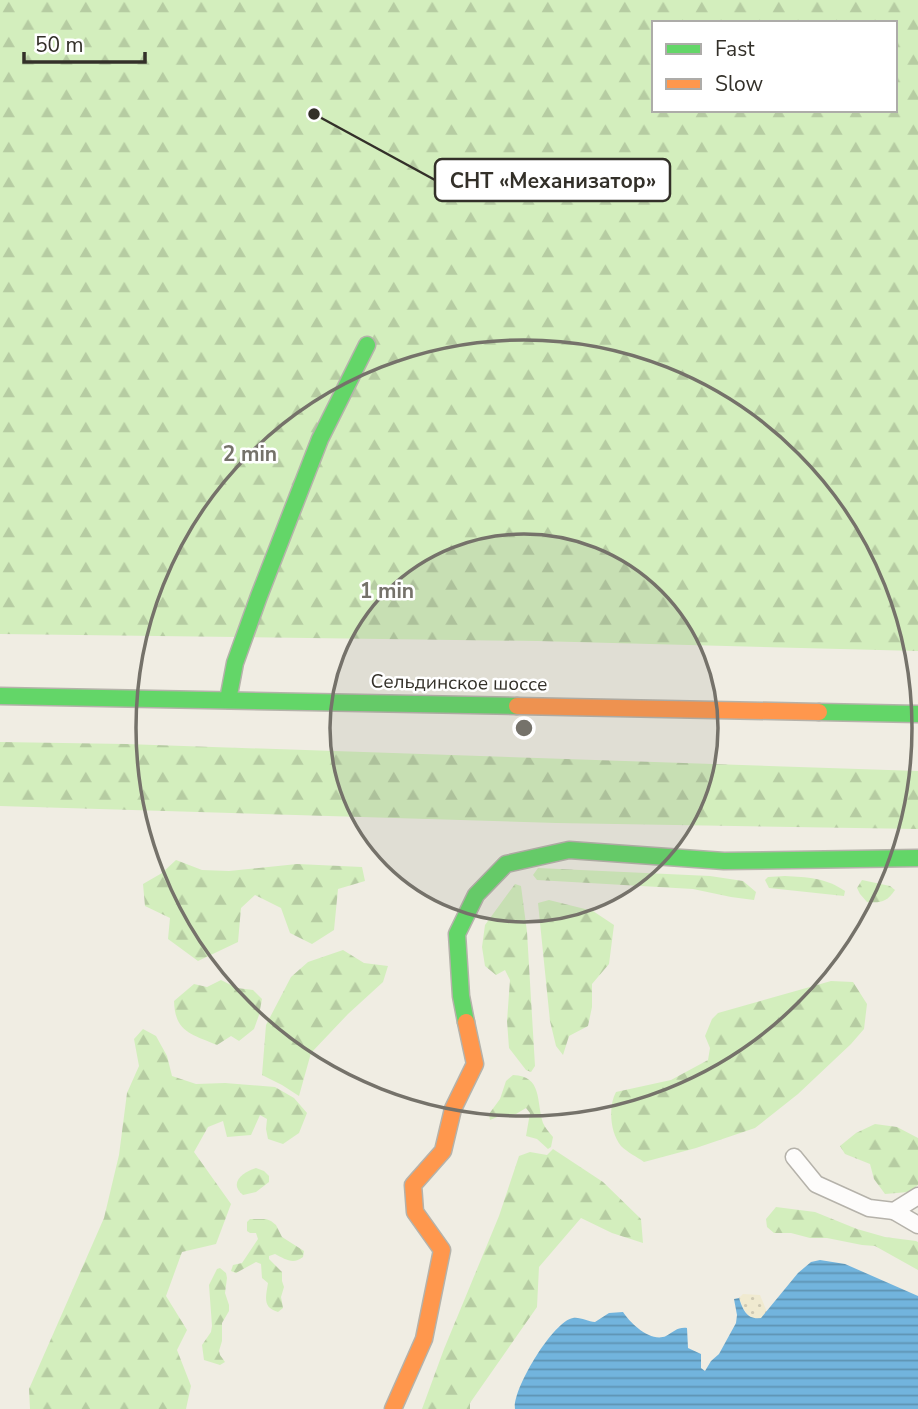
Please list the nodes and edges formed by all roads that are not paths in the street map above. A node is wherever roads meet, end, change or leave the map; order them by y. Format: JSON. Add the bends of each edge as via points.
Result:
{"nodes":[{"id":1,"x":367,"y":345,"type":"dead end"},
{"id":2,"x":0,"y":696,"type":"edge"},
{"id":3,"x":228,"y":699,"type":"junction"},
{"id":4,"x":918,"y":714,"type":"edge"},
{"id":5,"x":918,"y":858,"type":"edge"},
{"id":6,"x":794,"y":1157,"type":"dead end"},
{"id":7,"x":918,"y":1196,"type":"edge"},
{"id":8,"x":894,"y":1211,"type":"junction"},
{"id":9,"x":918,"y":1225,"type":"edge"},
{"id":10,"x":393,"y":1409,"type":"edge"}],
"edges":[{"from":1,"to":3,"type":"street","via":[[320,439],[235,663]]},
{"from":2,"to":3,"type":"street","name":"Сельдинское шоссе"},
{"from":3,"to":4,"type":"street","name":"Сельдинское шоссе"},
{"from":5,"to":10,"type":"street","via":[[724,861],[569,850],[506,864],[476,895],[457,934],[461,996],[475,1064],[453,1109],[443,1151],[413,1185],[415,1212],[442,1250],[424,1339]]},
{"from":6,"to":8,"type":"street","via":[[816,1184],[869,1208]]},
{"from":7,"to":8,"type":"street"},
{"from":8,"to":9,"type":"street"}]}
